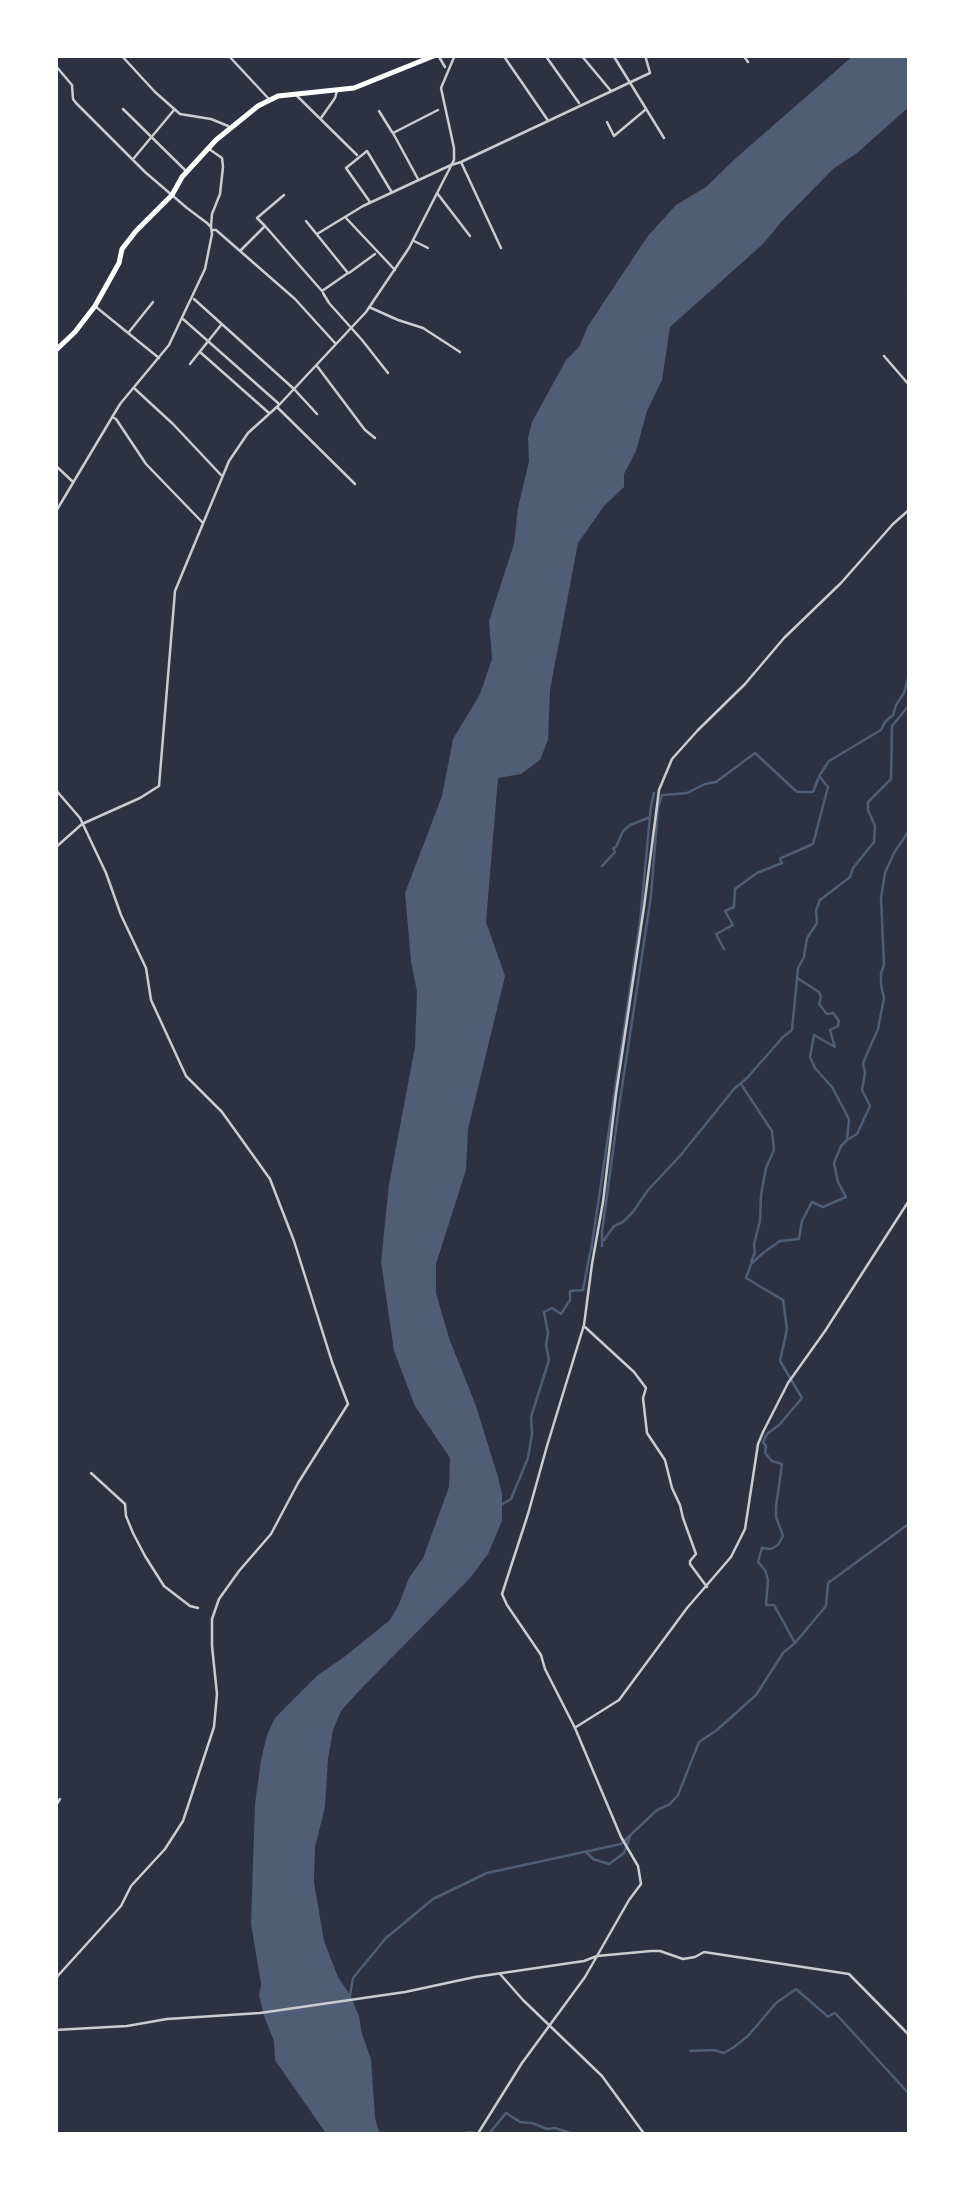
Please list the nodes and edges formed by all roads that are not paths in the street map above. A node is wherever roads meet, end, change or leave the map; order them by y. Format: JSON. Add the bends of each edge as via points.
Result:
{"nodes":[{"id":1,"x":121,"y":55,"type":"edge"},
{"id":2,"x":228,"y":55,"type":"edge"},
{"id":3,"x":437,"y":55,"type":"edge"},
{"id":4,"x":455,"y":55,"type":"edge"},
{"id":5,"x":503,"y":55,"type":"edge"},
{"id":6,"x":544,"y":55,"type":"edge"},
{"id":7,"x":581,"y":55,"type":"edge"},
{"id":8,"x":612,"y":55,"type":"edge"},
{"id":9,"x":645,"y":55,"type":"edge"},
{"id":10,"x":743,"y":55,"type":"edge"},
{"id":11,"x":419,"y":58,"type":"edge"},
{"id":12,"x":748,"y":62,"type":"dead end"},
{"id":13,"x":55,"y":65,"type":"edge"},
{"id":14,"x":447,"y":70,"type":"junction"},
{"id":15,"x":631,"y":82,"type":"junction"},
{"id":16,"x":338,"y":90,"type":"junction"},
{"id":17,"x":611,"y":92,"type":"junction"},
{"id":18,"x":294,"y":93,"type":"junction"},
{"id":19,"x":269,"y":100,"type":"junction"},
{"id":20,"x":580,"y":104,"type":"junction"},
{"id":21,"x":175,"y":109,"type":"junction"},
{"id":22,"x":646,"y":109,"type":"junction"},
{"id":23,"x":123,"y":110,"type":"dead end"},
{"id":24,"x":438,"y":110,"type":"dead end"},
{"id":25,"x":379,"y":111,"type":"dead end"},
{"id":26,"x":320,"y":119,"type":"junction"},
{"id":27,"x":548,"y":120,"type":"junction"},
{"id":28,"x":607,"y":122,"type":"dead end"},
{"id":29,"x":232,"y":128,"type":"junction"},
{"id":30,"x":393,"y":133,"type":"junction"},
{"id":31,"x":150,"y":138,"type":"junction"},
{"id":32,"x":664,"y":138,"type":"dead end"},
{"id":33,"x":208,"y":148,"type":"junction"},
{"id":34,"x":359,"y":158,"type":"junction"},
{"id":35,"x":133,"y":159,"type":"junction"},
{"id":36,"x":461,"y":162,"type":"junction"},
{"id":37,"x":451,"y":165,"type":"junction"},
{"id":38,"x":187,"y":172,"type":"junction"},
{"id":39,"x":419,"y":180,"type":"junction"},
{"id":40,"x":436,"y":192,"type":"junction"},
{"id":41,"x":392,"y":193,"type":"junction"},
{"id":42,"x":172,"y":195,"type":"junction"},
{"id":43,"x":284,"y":195,"type":"dead end"},
{"id":44,"x":370,"y":202,"type":"junction"},
{"id":45,"x":345,"y":217,"type":"junction"},
{"id":46,"x":306,"y":221,"type":"dead end"},
{"id":47,"x":265,"y":226,"type":"junction"},
{"id":48,"x":211,"y":229,"type":"junction"},
{"id":49,"x":318,"y":234,"type":"junction"},
{"id":50,"x":470,"y":236,"type":"dead end"},
{"id":51,"x":413,"y":240,"type":"junction"},
{"id":52,"x":428,"y":248,"type":"dead end"},
{"id":53,"x":501,"y":248,"type":"dead end"},
{"id":54,"x":240,"y":251,"type":"junction"},
{"id":55,"x":378,"y":252,"type":"junction"},
{"id":56,"x":394,"y":270,"type":"junction"},
{"id":57,"x":348,"y":274,"type":"junction"},
{"id":58,"x":322,"y":291,"type":"junction"},
{"id":59,"x":192,"y":297,"type":"junction"},
{"id":60,"x":152,"y":302,"type":"dead end"},
{"id":61,"x":94,"y":306,"type":"junction"},
{"id":62,"x":369,"y":307,"type":"junction"},
{"id":63,"x":182,"y":318,"type":"junction"},
{"id":64,"x":222,"y":324,"type":"junction"},
{"id":65,"x":351,"y":328,"type":"junction"},
{"id":66,"x":128,"y":333,"type":"junction"},
{"id":67,"x":208,"y":341,"type":"junction"},
{"id":68,"x":336,"y":344,"type":"junction"},
{"id":69,"x":55,"y":352,"type":"edge"},
{"id":70,"x":200,"y":352,"type":"junction"},
{"id":71,"x":460,"y":352,"type":"dead end"},
{"id":72,"x":884,"y":356,"type":"dead end"},
{"id":73,"x":159,"y":358,"type":"junction"},
{"id":74,"x":190,"y":364,"type":"dead end"},
{"id":75,"x":316,"y":365,"type":"junction"},
{"id":76,"x":388,"y":373,"type":"dead end"},
{"id":77,"x":910,"y":386,"type":"edge"},
{"id":78,"x":134,"y":388,"type":"junction"},
{"id":79,"x":294,"y":389,"type":"junction"},
{"id":80,"x":278,"y":406,"type":"junction"},
{"id":81,"x":270,"y":413,"type":"junction"},
{"id":82,"x":317,"y":414,"type":"dead end"},
{"id":83,"x":112,"y":417,"type":"junction"},
{"id":84,"x":375,"y":438,"type":"dead end"},
{"id":85,"x":55,"y":465,"type":"edge"},
{"id":86,"x":222,"y":476,"type":"junction"},
{"id":87,"x":74,"y":483,"type":"junction"},
{"id":88,"x":355,"y":484,"type":"dead end"},
{"id":89,"x":55,"y":492,"type":"edge"},
{"id":90,"x":63,"y":500,"type":"junction"},
{"id":91,"x":910,"y":509,"type":"edge"},
{"id":92,"x":55,"y":513,"type":"edge"},
{"id":93,"x":204,"y":524,"type":"junction"},
{"id":94,"x":55,"y":789,"type":"edge"},
{"id":95,"x":82,"y":824,"type":"junction"},
{"id":96,"x":55,"y":848,"type":"edge"},
{"id":97,"x":910,"y":1198,"type":"edge"},
{"id":98,"x":584,"y":1325,"type":"junction"},
{"id":99,"x":92,"y":1473,"type":"dead end"},
{"id":100,"x":707,"y":1586,"type":"junction"},
{"id":101,"x":198,"y":1608,"type":"dead end"},
{"id":102,"x":575,"y":1728,"type":"junction"},
{"id":103,"x":60,"y":1798,"type":"dead end"},
{"id":104,"x":55,"y":1807,"type":"edge"},
{"id":105,"x":597,"y":1956,"type":"junction"},
{"id":106,"x":500,"y":1974,"type":"junction"},
{"id":107,"x":55,"y":1979,"type":"edge"},
{"id":108,"x":549,"y":2025,"type":"junction"},
{"id":109,"x":55,"y":2030,"type":"edge"},
{"id":110,"x":910,"y":2036,"type":"edge"},
{"id":111,"x":477,"y":2135,"type":"edge"},
{"id":112,"x":645,"y":2135,"type":"edge"}],
"edges":[{"from":1,"to":21,"type":"street"},
{"from":2,"to":19,"type":"street"},
{"from":3,"to":11,"type":"main road"},
{"from":3,"to":14,"type":"street"},
{"from":4,"to":14,"type":"street"},
{"from":5,"to":27,"type":"street"},
{"from":6,"to":20,"type":"street"},
{"from":7,"to":17,"type":"street"},
{"from":8,"to":15,"type":"street"},
{"from":9,"to":15,"type":"street","via":[[650,71]]},
{"from":10,"to":12,"type":"street"},
{"from":11,"to":16,"type":"main road"},
{"from":13,"to":35,"type":"street","via":[[72,85],[73,98]]},
{"from":14,"to":37,"type":"street","via":[[441,88],[454,148]]},
{"from":15,"to":17,"type":"street"},
{"from":15,"to":22,"type":"street"},
{"from":16,"to":18,"type":"main road"},
{"from":16,"to":26,"type":"street"},
{"from":17,"to":20,"type":"street"},
{"from":18,"to":19,"type":"main road"},
{"from":18,"to":26,"type":"street"},
{"from":19,"to":29,"type":"main road"},
{"from":20,"to":27,"type":"street"},
{"from":21,"to":29,"type":"street"},
{"from":21,"to":31,"type":"street"},
{"from":22,"to":28,"type":"street","via":[[614,136]]},
{"from":22,"to":32,"type":"street"},
{"from":23,"to":31,"type":"street"},
{"from":24,"to":30,"type":"street"},
{"from":25,"to":30,"type":"street"},
{"from":26,"to":34,"type":"street"},
{"from":27,"to":36,"type":"street"},
{"from":29,"to":33,"type":"main road"},
{"from":30,"to":39,"type":"street"},
{"from":31,"to":35,"type":"street"},
{"from":31,"to":38,"type":"street"},
{"from":33,"to":38,"type":"main road"},
{"from":33,"to":48,"type":"street","via":[[223,167]]},
{"from":34,"to":41,"type":"street","via":[[367,151]]},
{"from":34,"to":44,"type":"street","via":[[346,168]]},
{"from":35,"to":42,"type":"street"},
{"from":36,"to":37,"type":"street"},
{"from":36,"to":53,"type":"street"},
{"from":37,"to":39,"type":"street"},
{"from":37,"to":40,"type":"street"},
{"from":38,"to":42,"type":"main road"},
{"from":39,"to":41,"type":"street"},
{"from":40,"to":50,"type":"street"},
{"from":40,"to":51,"type":"street"},
{"from":41,"to":44,"type":"street"},
{"from":42,"to":48,"type":"street"},
{"from":42,"to":61,"type":"main road","via":[[129,239]]},
{"from":43,"to":47,"type":"street","via":[[257,218]]},
{"from":44,"to":45,"type":"street"},
{"from":45,"to":49,"type":"street"},
{"from":45,"to":55,"type":"street"},
{"from":46,"to":49,"type":"street"},
{"from":47,"to":54,"type":"street"},
{"from":47,"to":58,"type":"street"},
{"from":48,"to":54,"type":"street"},
{"from":48,"to":59,"type":"street"},
{"from":49,"to":57,"type":"street"},
{"from":51,"to":52,"type":"street"},
{"from":51,"to":56,"type":"street"},
{"from":54,"to":68,"type":"street"},
{"from":55,"to":56,"type":"street"},
{"from":55,"to":57,"type":"street"},
{"from":56,"to":62,"type":"street"},
{"from":57,"to":58,"type":"street"},
{"from":58,"to":65,"type":"street"},
{"from":59,"to":63,"type":"street"},
{"from":59,"to":64,"type":"street"},
{"from":60,"to":66,"type":"street"},
{"from":61,"to":66,"type":"street"},
{"from":61,"to":69,"type":"main road"},
{"from":62,"to":65,"type":"street"},
{"from":62,"to":71,"type":"street","via":[[423,328]]},
{"from":63,"to":67,"type":"street"},
{"from":63,"to":73,"type":"street"},
{"from":64,"to":67,"type":"street"},
{"from":64,"to":79,"type":"street"},
{"from":65,"to":68,"type":"street"},
{"from":65,"to":76,"type":"street"},
{"from":66,"to":73,"type":"street"},
{"from":67,"to":70,"type":"street"},
{"from":67,"to":80,"type":"street"},
{"from":68,"to":75,"type":"street"},
{"from":70,"to":74,"type":"street"},
{"from":70,"to":81,"type":"street"},
{"from":72,"to":77,"type":"street"},
{"from":73,"to":78,"type":"street"},
{"from":75,"to":79,"type":"street"},
{"from":75,"to":84,"type":"street"},
{"from":78,"to":83,"type":"street"},
{"from":78,"to":86,"type":"street"},
{"from":79,"to":80,"type":"street"},
{"from":79,"to":82,"type":"street"},
{"from":80,"to":81,"type":"street"},
{"from":80,"to":88,"type":"street"},
{"from":81,"to":86,"type":"street","via":[[248,432]]},
{"from":83,"to":87,"type":"street"},
{"from":83,"to":93,"type":"street"},
{"from":85,"to":87,"type":"street"},
{"from":86,"to":93,"type":"street"},
{"from":87,"to":90,"type":"street"},
{"from":89,"to":90,"type":"street"},
{"from":90,"to":92,"type":"street"},
{"from":91,"to":98,"type":"street","via":[[666,769]]},
{"from":93,"to":95,"type":"street","via":[[176,591],[159,786]]},
{"from":94,"to":95,"type":"street"},
{"from":95,"to":96,"type":"street"},
{"from":95,"to":107,"type":"street","via":[[186,1076],[222,1112],[270,1179],[348,1404],[212,1619],[214,1727],[183,1821],[121,1906]]},
{"from":97,"to":100,"type":"street","via":[[788,1383],[758,1444],[742,1537]]},
{"from":98,"to":100,"type":"street","via":[[646,1388],[647,1433],[666,1460],[696,1554],[690,1564]]},
{"from":98,"to":102,"type":"street","via":[[502,1594],[541,1655]]},
{"from":99,"to":101,"type":"street","via":[[125,1504],[133,1533],[164,1586]]},
{"from":100,"to":102,"type":"street","via":[[619,1700]]},
{"from":102,"to":105,"type":"street","via":[[641,1884]]},
{"from":103,"to":104,"type":"street"},
{"from":105,"to":106,"type":"street"},
{"from":105,"to":108,"type":"street"},
{"from":105,"to":110,"type":"street","via":[[651,1950],[683,1959],[704,1952],[849,1974]]},
{"from":106,"to":108,"type":"street"},
{"from":106,"to":109,"type":"street","via":[[260,2013]]},
{"from":108,"to":111,"type":"street"},
{"from":108,"to":112,"type":"street","via":[[602,2076]]}]}
